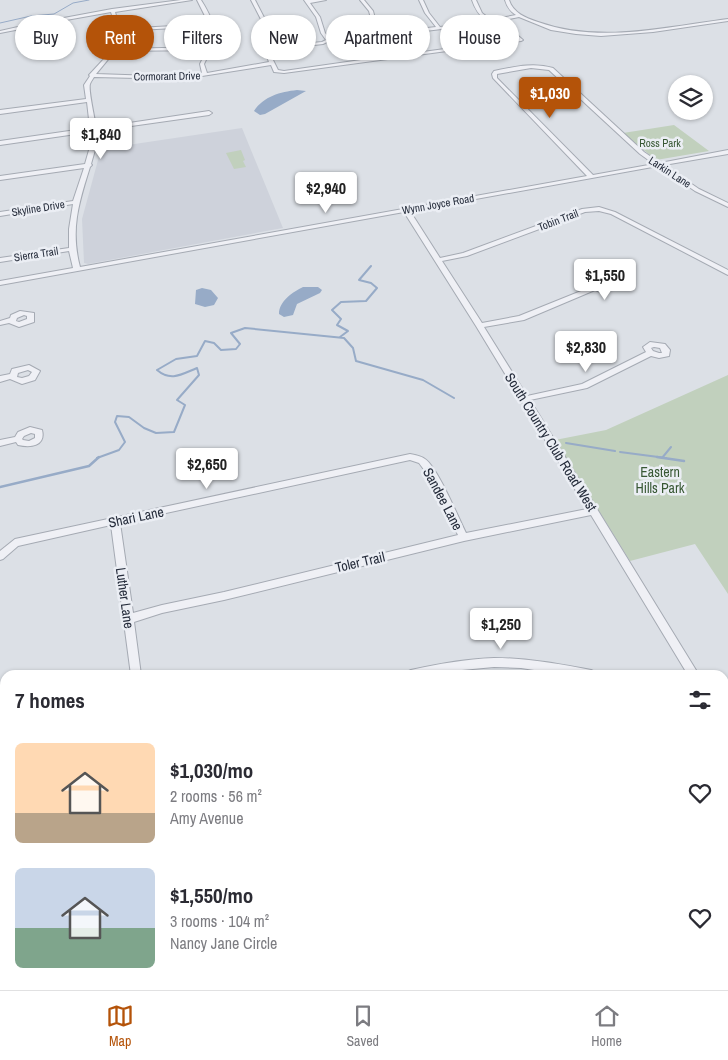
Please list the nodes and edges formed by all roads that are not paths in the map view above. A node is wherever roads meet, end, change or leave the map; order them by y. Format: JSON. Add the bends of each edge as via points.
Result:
{"nodes":[{"id":1,"x":183,"y":0,"type":"edge"},
{"id":2,"x":190,"y":0,"type":"edge"},
{"id":3,"x":199,"y":0,"type":"edge"},
{"id":4,"x":253,"y":0,"type":"edge"},
{"id":5,"x":324,"y":0,"type":"edge"},
{"id":6,"x":362,"y":0,"type":"edge"},
{"id":7,"x":422,"y":0,"type":"edge"},
{"id":8,"x":474,"y":0,"type":"edge"},
{"id":9,"x":507,"y":0,"type":"edge"},
{"id":10,"x":306,"y":1,"type":"edge"},
{"id":11,"x":112,"y":10,"type":"junction"},
{"id":12,"x":114,"y":15,"type":"edge"},
{"id":13,"x":207,"y":15,"type":"edge"},
{"id":14,"x":261,"y":15,"type":"edge"},
{"id":15,"x":372,"y":15,"type":"edge"},
{"id":16,"x":482,"y":15,"type":"edge"},
{"id":17,"x":76,"y":16,"type":"edge"},
{"id":18,"x":520,"y":16,"type":"joint"},
{"id":19,"x":728,"y":20,"type":"edge"},
{"id":20,"x":15,"y":28,"type":"edge"},
{"id":21,"x":439,"y":28,"type":"joint"},
{"id":22,"x":430,"y":29,"type":"edge"},
{"id":23,"x":0,"y":32,"type":"edge"},
{"id":24,"x":316,"y":44,"type":"edge"},
{"id":25,"x":105,"y":60,"type":"edge"},
{"id":26,"x":204,"y":60,"type":"edge"},
{"id":27,"x":271,"y":60,"type":"edge"},
{"id":28,"x":369,"y":60,"type":"edge"},
{"id":29,"x":273,"y":63,"type":"junction"},
{"id":30,"x":91,"y":75,"type":"junction"},
{"id":31,"x":205,"y":75,"type":"junction"},
{"id":32,"x":89,"y":100,"type":"junction"},
{"id":33,"x":0,"y":112,"type":"edge"},
{"id":34,"x":209,"y":113,"type":"dead end"},
{"id":35,"x":94,"y":129,"type":"junction"},
{"id":36,"x":0,"y":142,"type":"edge"},
{"id":37,"x":728,"y":152,"type":"edge"},
{"id":38,"x":89,"y":164,"type":"junction"},
{"id":39,"x":656,"y":164,"type":"junction"},
{"id":40,"x":591,"y":176,"type":"junction"},
{"id":41,"x":0,"y":178,"type":"edge"},
{"id":42,"x":76,"y":202,"type":"junction"},
{"id":43,"x":728,"y":205,"type":"edge"},
{"id":44,"x":406,"y":210,"type":"junction"},
{"id":45,"x":0,"y":214,"type":"edge"},
{"id":46,"x":72,"y":249,"type":"junction"},
{"id":47,"x":0,"y":260,"type":"edge"},
{"id":48,"x":438,"y":260,"type":"junction"},
{"id":49,"x":77,"y":270,"type":"junction"},
{"id":50,"x":728,"y":273,"type":"edge"},
{"id":51,"x":0,"y":283,"type":"edge"},
{"id":52,"x":595,"y":288,"type":"dead end"},
{"id":53,"x":12,"y":320,"type":"dead end"},
{"id":54,"x":0,"y":323,"type":"edge"},
{"id":55,"x":480,"y":326,"type":"junction"},
{"id":56,"x":650,"y":353,"type":"dead end"},
{"id":57,"x":13,"y":376,"type":"dead end"},
{"id":58,"x":0,"y":379,"type":"edge"},
{"id":59,"x":524,"y":399,"type":"junction"},
{"id":60,"x":18,"y":439,"type":"dead end"},
{"id":61,"x":0,"y":443,"type":"edge"},
{"id":62,"x":423,"y":461,"type":"joint"},
{"id":63,"x":593,"y":511,"type":"junction"},
{"id":64,"x":115,"y":521,"type":"junction"},
{"id":65,"x":464,"y":537,"type":"junction"},
{"id":66,"x":2,"y":552,"type":"edge"},
{"id":67,"x":128,"y":619,"type":"junction"},
{"id":68,"x":135,"y":670,"type":"edge"},
{"id":69,"x":433,"y":670,"type":"edge"},
{"id":70,"x":558,"y":670,"type":"edge"},
{"id":71,"x":691,"y":670,"type":"edge"}],
"edges":[{"from":1,"to":2,"type":"street"},
{"from":1,"to":11,"type":"street"},
{"from":3,"to":13,"type":"street"},
{"from":4,"to":14,"type":"street"},
{"from":5,"to":10,"type":"street"},
{"from":6,"to":15,"type":"street"},
{"from":7,"to":21,"type":"street"},
{"from":8,"to":16,"type":"street"},
{"from":9,"to":18,"type":"street","via":[[510,8]]},
{"from":10,"to":24,"type":"street","via":[[329,40]]},
{"from":11,"to":12,"type":"street"},
{"from":11,"to":17,"type":"street"},
{"from":18,"to":19,"type":"street","via":[[557,30],[597,34]]},
{"from":20,"to":23,"type":"street"},
{"from":21,"to":22,"type":"street"},
{"from":25,"to":30,"type":"street"},
{"from":26,"to":31,"type":"street"},
{"from":27,"to":29,"type":"street"},
{"from":28,"to":29,"type":"street","via":[[280,72],[276,71]]},
{"from":29,"to":31,"type":"street","name":"Cormorant Drive"},
{"from":30,"to":31,"type":"street","name":"Cormorant Drive","via":[[158,78]]},
{"from":30,"to":32,"type":"street","via":[[87,85]]},
{"from":32,"to":33,"type":"street"},
{"from":32,"to":35,"type":"street"},
{"from":34,"to":35,"type":"street"},
{"from":35,"to":36,"type":"street"},
{"from":35,"to":38,"type":"street"},
{"from":37,"to":39,"type":"street","name":"Wynn Joyce Road"},
{"from":38,"to":41,"type":"street"},
{"from":38,"to":42,"type":"street"},
{"from":39,"to":40,"type":"street","name":"Wynn Joyce Road"},
{"from":39,"to":40,"type":"street","name":"Larkin Lane","via":[[551,69],[534,66],[496,72],[495,78]]},
{"from":39,"to":43,"type":"street","name":"Larkin Lane"},
{"from":40,"to":44,"type":"street","name":"Wynn Joyce Road"},
{"from":42,"to":45,"type":"street","name":"Skyline Drive"},
{"from":42,"to":46,"type":"street"},
{"from":44,"to":48,"type":"street","name":"South Country Club Road West"},
{"from":44,"to":49,"type":"street","name":"Wynn Joyce Road"},
{"from":46,"to":47,"type":"street","name":"Sierra Trail"},
{"from":46,"to":49,"type":"street"},
{"from":48,"to":50,"type":"street","name":"Tobin Trail","via":[[465,255],[584,210],[599,209],[613,213]]},
{"from":48,"to":55,"type":"street","name":"South Country Club Road West"},
{"from":49,"to":51,"type":"street","name":"Wynn Joyce Road"},
{"from":52,"to":55,"type":"street","via":[[521,318]]},
{"from":53,"to":54,"type":"street"},
{"from":55,"to":59,"type":"street","name":"South Country Club Road West"},
{"from":56,"to":59,"type":"street","via":[[584,386]]},
{"from":57,"to":58,"type":"street"},
{"from":59,"to":63,"type":"street","name":"South Country Club Road West"},
{"from":60,"to":61,"type":"street"},
{"from":62,"to":64,"type":"street","name":"Shari Lane","via":[[410,457]]},
{"from":62,"to":65,"type":"street","name":"Sandee Lane","via":[[432,472]]},
{"from":63,"to":65,"type":"street","name":"Toler Trail"},
{"from":63,"to":71,"type":"street","name":"South Country Club Road West"},
{"from":64,"to":66,"type":"street","name":"Shari Lane","via":[[15,543]]},
{"from":64,"to":67,"type":"street","name":"Luther Lane"},
{"from":65,"to":67,"type":"street","name":"Toler Trail"},
{"from":67,"to":68,"type":"street","name":"Luther Lane"},
{"from":69,"to":70,"type":"street","via":[[481,663],[512,663]]}]}
